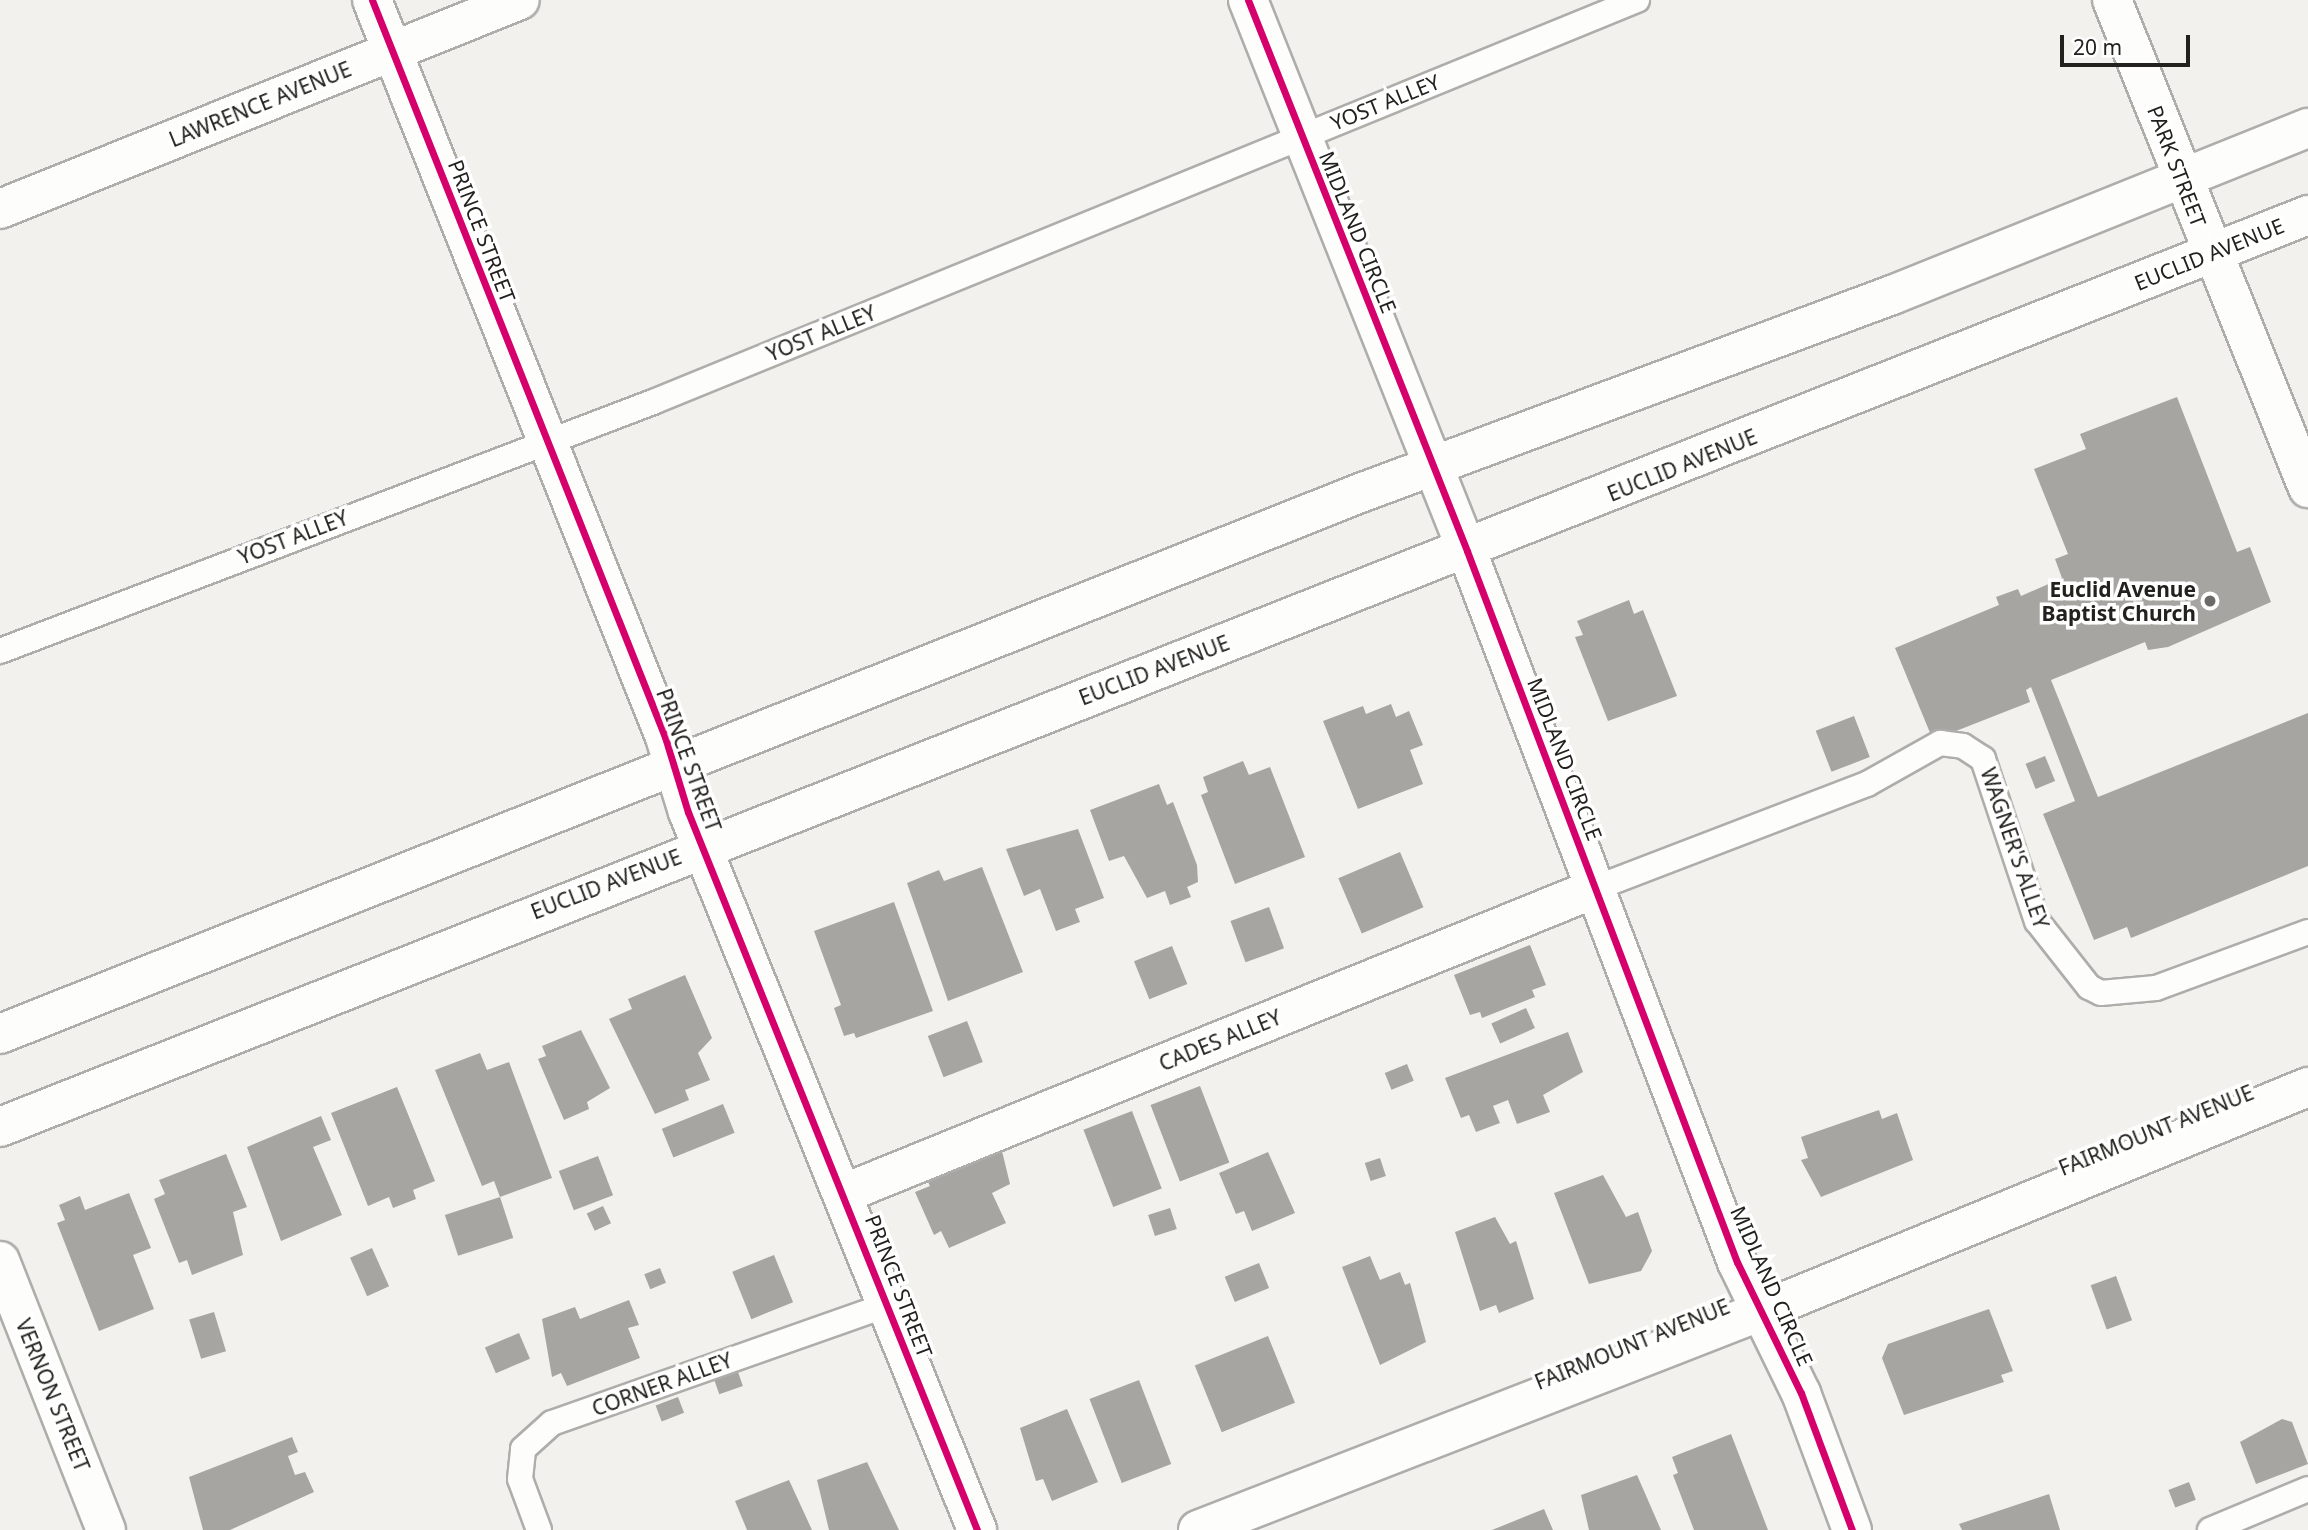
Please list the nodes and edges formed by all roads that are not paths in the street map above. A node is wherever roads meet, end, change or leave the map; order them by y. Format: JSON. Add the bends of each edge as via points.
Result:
{"nodes":[{"id":1,"x":372,"y":0,"type":"edge"},
{"id":2,"x":520,"y":0,"type":"edge"},
{"id":3,"x":1248,"y":0,"type":"edge"},
{"id":4,"x":1637,"y":0,"type":"edge"},
{"id":5,"x":2112,"y":0,"type":"edge"},
{"id":6,"x":391,"y":51,"type":"junction"},
{"id":7,"x":2308,"y":128,"type":"edge"},
{"id":8,"x":1300,"y":136,"type":"junction"},
{"id":9,"x":2182,"y":179,"type":"junction"},
{"id":10,"x":0,"y":209,"type":"edge"},
{"id":11,"x":2308,"y":215,"type":"edge"},
{"id":12,"x":2211,"y":253,"type":"junction"},
{"id":13,"x":545,"y":442,"type":"junction"},
{"id":14,"x":1433,"y":466,"type":"junction"},
{"id":15,"x":2308,"y":488,"type":"edge"},
{"id":16,"x":1467,"y":551,"type":"junction"},
{"id":17,"x":0,"y":651,"type":"edge"},
{"id":18,"x":675,"y":771,"type":"junction"},
{"id":19,"x":701,"y":847,"type":"junction"},
{"id":20,"x":1596,"y":888,"type":"junction"},
{"id":21,"x":2308,"y":932,"type":"edge"},
{"id":22,"x":0,"y":1034,"type":"edge"},
{"id":23,"x":2308,"y":1087,"type":"edge"},
{"id":24,"x":0,"y":1127,"type":"edge"},
{"id":25,"x":845,"y":1193,"type":"junction"},
{"id":26,"x":0,"y":1261,"type":"edge"},
{"id":27,"x":888,"y":1305,"type":"junction"},
{"id":28,"x":1765,"y":1310,"type":"junction"},
{"id":29,"x":2308,"y":1489,"type":"edge"},
{"id":30,"x":106,"y":1530,"type":"edge"},
{"id":31,"x":539,"y":1530,"type":"edge"},
{"id":32,"x":977,"y":1530,"type":"edge"},
{"id":33,"x":1198,"y":1530,"type":"edge"},
{"id":34,"x":1852,"y":1530,"type":"edge"},
{"id":35,"x":2210,"y":1530,"type":"edge"}],
"edges":[{"from":1,"to":6,"type":"street","name":"PRINCE STREET"},
{"from":2,"to":6,"type":"street","name":"LAWRENCE AVENUE"},
{"from":3,"to":8,"type":"street","name":"MIDLAND CIRCLE"},
{"from":4,"to":8,"type":"lane","name":"YOST ALLEY"},
{"from":5,"to":9,"type":"street","name":"PARK STREET"},
{"from":6,"to":10,"type":"street","name":"LAWRENCE AVENUE"},
{"from":6,"to":13,"type":"street","name":"PRINCE STREET"},
{"from":7,"to":9,"type":"street"},
{"from":8,"to":13,"type":"lane","name":"YOST ALLEY"},
{"from":8,"to":14,"type":"street","name":"MIDLAND CIRCLE"},
{"from":9,"to":12,"type":"street","name":"PARK STREET"},
{"from":9,"to":14,"type":"street"},
{"from":11,"to":12,"type":"street","name":"EUCLID AVENUE"},
{"from":12,"to":15,"type":"street","name":"PARK STREET"},
{"from":12,"to":16,"type":"street","name":"EUCLID AVENUE"},
{"from":13,"to":17,"type":"lane","name":"YOST ALLEY"},
{"from":13,"to":18,"type":"street","name":"PRINCE STREET"},
{"from":14,"to":16,"type":"street","name":"MIDLAND CIRCLE"},
{"from":14,"to":18,"type":"street"},
{"from":16,"to":19,"type":"street","name":"EUCLID AVENUE"},
{"from":16,"to":20,"type":"street","name":"MIDLAND CIRCLE"},
{"from":18,"to":19,"type":"street","name":"PRINCE STREET"},
{"from":18,"to":22,"type":"street"},
{"from":19,"to":24,"type":"street","name":"EUCLID AVENUE"},
{"from":19,"to":25,"type":"street","name":"PRINCE STREET"},
{"from":20,"to":21,"type":"lane","name":"WAGNER'S ALLEY","via":[[1867,784],[1940,743],[1964,746],[1983,759],[2038,921],[2089,987],[2101,993],[2156,988]]},
{"from":20,"to":25,"type":"street","name":"CADES ALLEY"},
{"from":20,"to":28,"type":"street","name":"MIDLAND CIRCLE","via":[[1737,1262]]},
{"from":23,"to":28,"type":"street","name":"FAIRMOUNT AVENUE"},
{"from":25,"to":27,"type":"street","name":"PRINCE STREET"},
{"from":26,"to":30,"type":"street","name":"VERNON STREET"},
{"from":27,"to":31,"type":"lane","name":"CORNER ALLEY","via":[[552,1423],[523,1449],[520,1479]]},
{"from":27,"to":32,"type":"street","name":"PRINCE STREET"},
{"from":28,"to":33,"type":"street","name":"FAIRMOUNT AVENUE"},
{"from":28,"to":34,"type":"street","name":"MIDLAND CIRCLE"},
{"from":29,"to":35,"type":"lane"}]}
